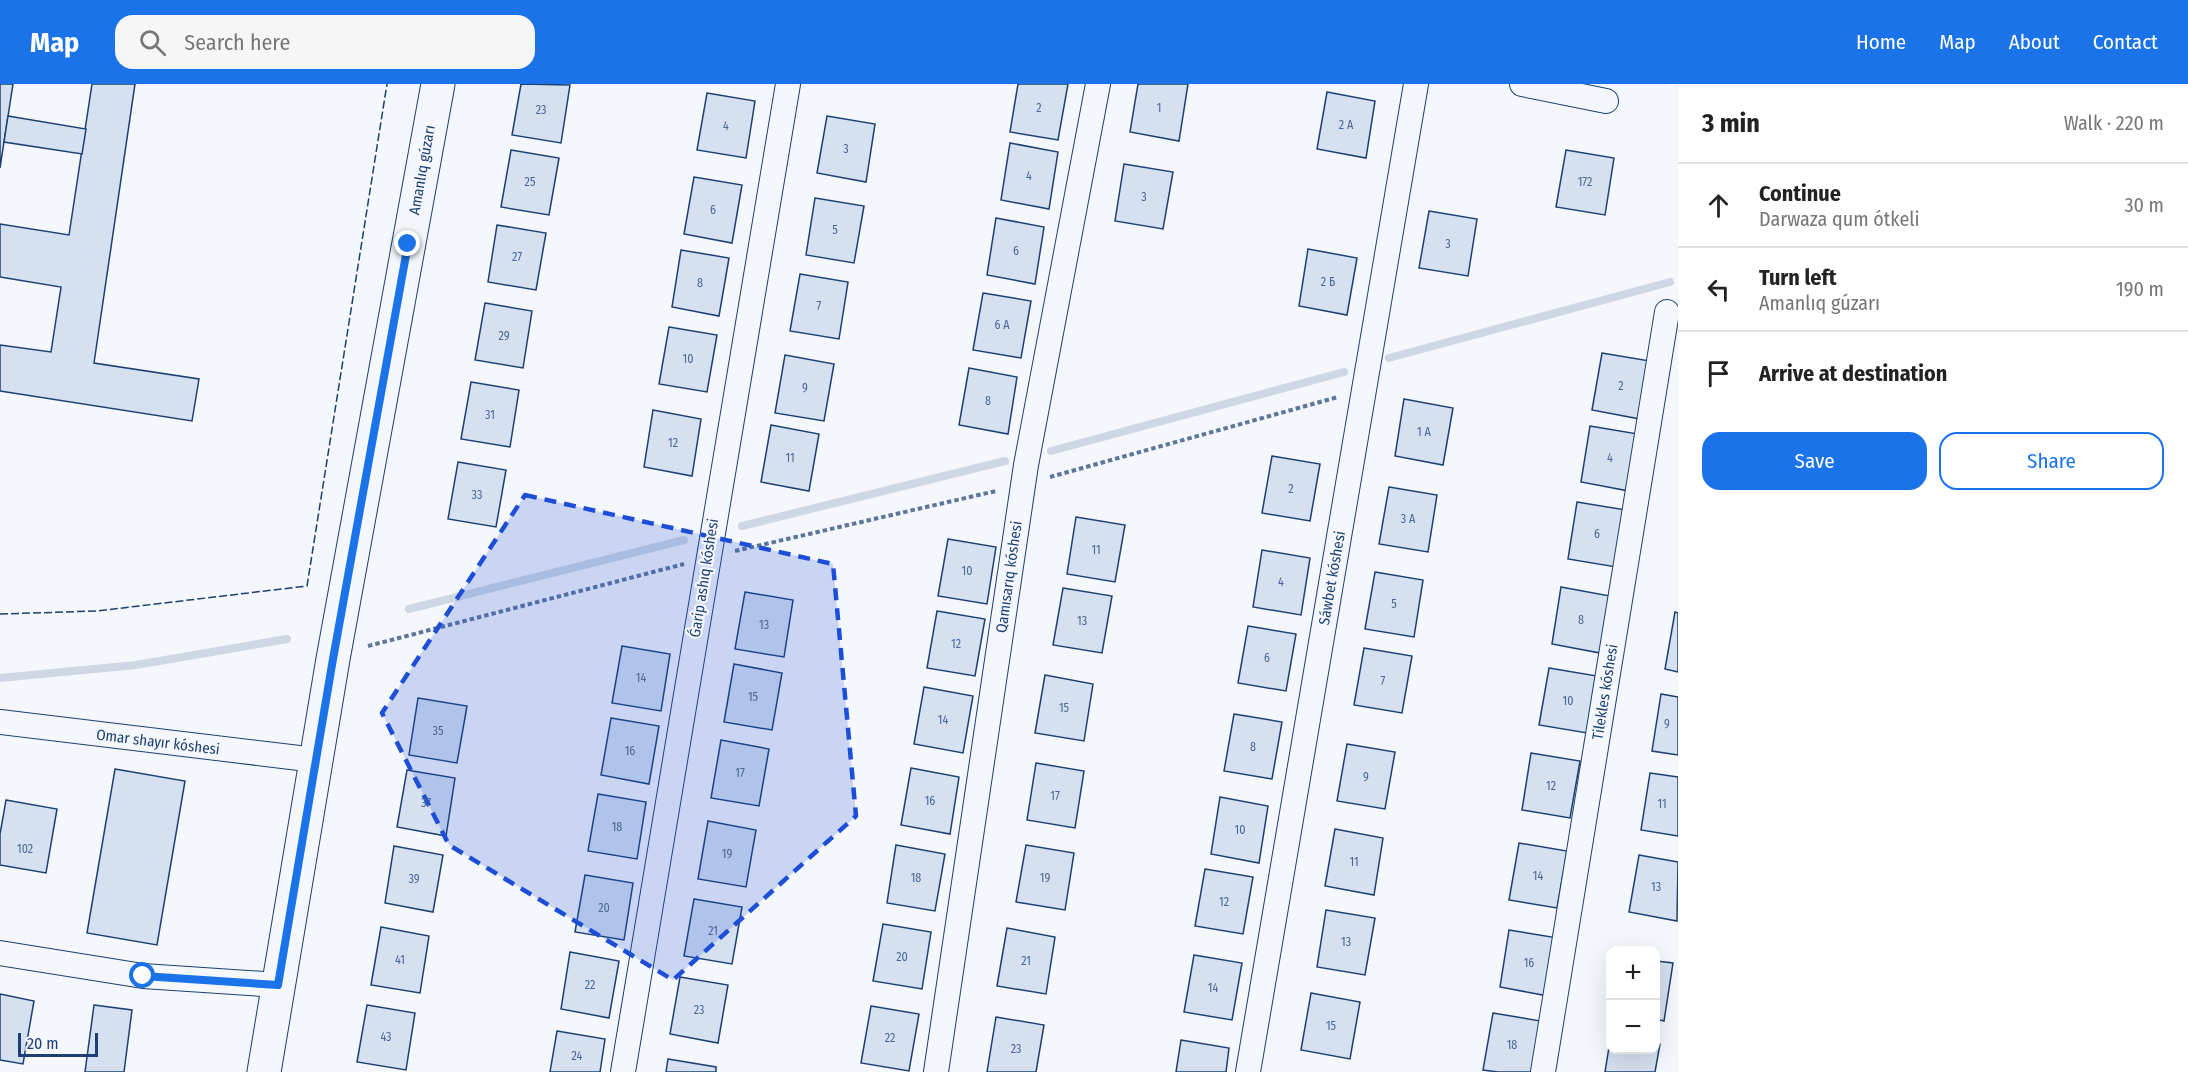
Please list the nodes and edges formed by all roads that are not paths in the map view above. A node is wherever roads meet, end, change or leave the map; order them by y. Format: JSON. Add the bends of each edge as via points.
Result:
{"nodes":[{"id":1,"x":438,"y":84,"type":"edge"},
{"id":2,"x":788,"y":84,"type":"edge"},
{"id":3,"x":1098,"y":84,"type":"edge"},
{"id":4,"x":1416,"y":84,"type":"edge"},
{"id":5,"x":1522,"y":84,"type":"edge"},
{"id":6,"x":1606,"y":101,"type":"dead end"},
{"id":7,"x":1667,"y":312,"type":"dead end"},
{"id":8,"x":7,"y":727,"type":"edge"},
{"id":9,"x":316,"y":760,"type":"junction"},
{"id":10,"x":0,"y":953,"type":"edge"},
{"id":11,"x":278,"y":985,"type":"junction"},
{"id":12,"x":264,"y":1072,"type":"edge"},
{"id":13,"x":623,"y":1072,"type":"edge"},
{"id":14,"x":936,"y":1072,"type":"edge"},
{"id":15,"x":1248,"y":1072,"type":"edge"},
{"id":16,"x":1543,"y":1072,"type":"edge"}],
"edges":[{"from":1,"to":9,"type":"street","name":"Amanlıq gúzarı"},
{"from":2,"to":13,"type":"street","name":"Ǵarip ashıq kóshesi"},
{"from":3,"to":14,"type":"street","name":"Qamısarıq kóshesi","via":[[1023,485]]},
{"from":4,"to":15,"type":"street","name":"Sáwbet kóshesi"},
{"from":5,"to":6,"type":"street"},
{"from":7,"to":16,"type":"street","name":"Tilekles kóshesi"},
{"from":8,"to":9,"type":"street","name":"Omar shayır kóshesi"},
{"from":9,"to":11,"type":"street","name":"Amanlıq gúzarı"},
{"from":10,"to":11,"type":"street","via":[[143,976]]},
{"from":11,"to":12,"type":"street","name":"Amanlıq gúzarı"}]}
